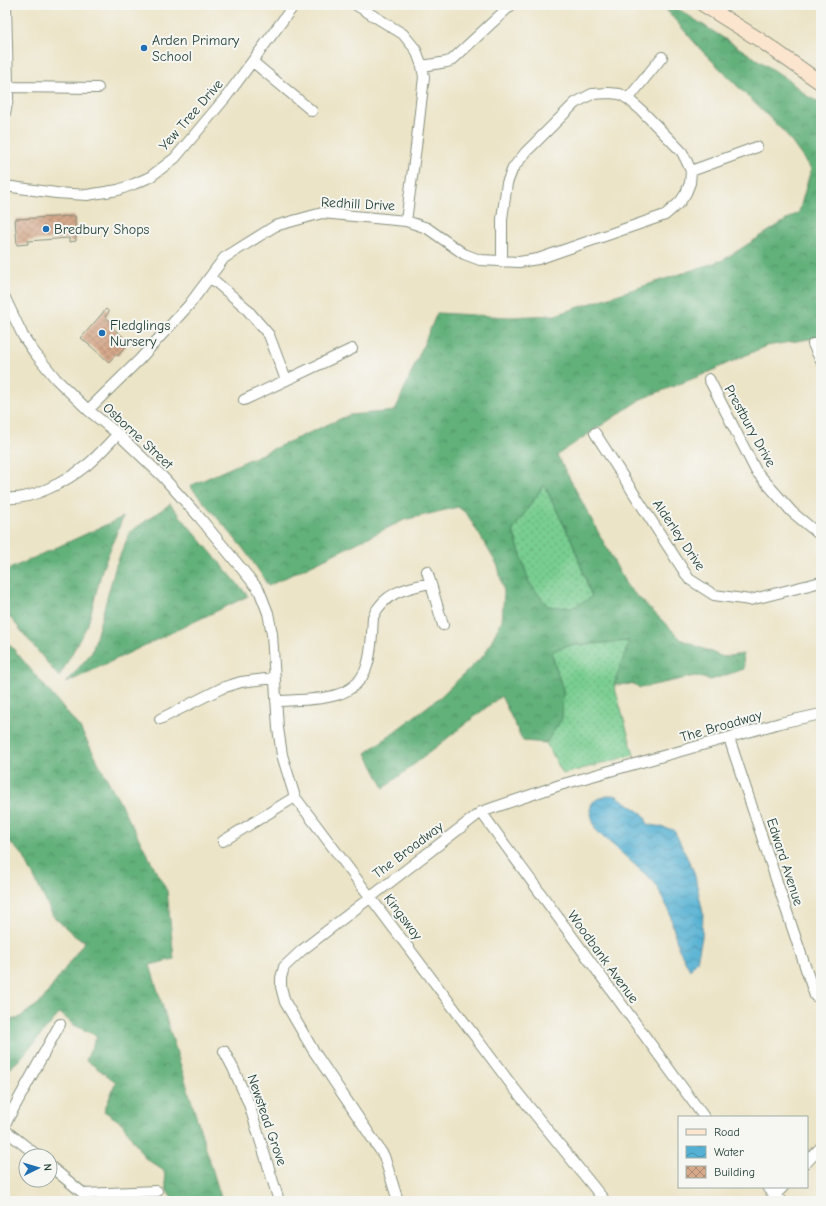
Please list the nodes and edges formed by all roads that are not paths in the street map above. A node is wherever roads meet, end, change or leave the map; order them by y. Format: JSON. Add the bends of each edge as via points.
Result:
{"nodes":[{"id":1,"x":6,"y":5,"type":"edge"},
{"id":2,"x":294,"y":5,"type":"edge"},
{"id":3,"x":356,"y":5,"type":"edge"},
{"id":4,"x":511,"y":5,"type":"edge"},
{"id":5,"x":704,"y":5,"type":"edge"},
{"id":6,"x":662,"y":57,"type":"dead end"},
{"id":7,"x":253,"y":62,"type":"junction"},
{"id":8,"x":422,"y":66,"type":"junction"},
{"id":9,"x":821,"y":83,"type":"edge"},
{"id":10,"x":8,"y":86,"type":"junction"},
{"id":11,"x":98,"y":88,"type":"dead end"},
{"id":12,"x":628,"y":98,"type":"junction"},
{"id":13,"x":312,"y":112,"type":"dead end"},
{"id":14,"x":5,"y":113,"type":"edge"},
{"id":15,"x":757,"y":147,"type":"dead end"},
{"id":16,"x":691,"y":170,"type":"junction"},
{"id":17,"x":5,"y":186,"type":"edge"},
{"id":18,"x":406,"y":221,"type":"junction"},
{"id":19,"x":502,"y":262,"type":"junction"},
{"id":20,"x":210,"y":277,"type":"junction"},
{"id":21,"x":5,"y":298,"type":"edge"},
{"id":22,"x":813,"y":344,"type":"dead end"},
{"id":23,"x":352,"y":350,"type":"dead end"},
{"id":24,"x":821,"y":361,"type":"edge"},
{"id":25,"x":709,"y":379,"type":"dead end"},
{"id":26,"x":286,"y":380,"type":"junction"},
{"id":27,"x":244,"y":400,"type":"dead end"},
{"id":28,"x":88,"y":410,"type":"junction"},
{"id":29,"x":595,"y":433,"type":"dead end"},
{"id":30,"x":118,"y":434,"type":"junction"},
{"id":31,"x":5,"y":498,"type":"edge"},
{"id":32,"x":821,"y":536,"type":"edge"},
{"id":33,"x":427,"y":571,"type":"dead end"},
{"id":34,"x":821,"y":582,"type":"edge"},
{"id":35,"x":430,"y":583,"type":"junction"},
{"id":36,"x":259,"y":590,"type":"joint"},
{"id":37,"x":443,"y":625,"type":"dead end"},
{"id":38,"x":274,"y":678,"type":"junction"},
{"id":39,"x":276,"y":701,"type":"junction"},
{"id":40,"x":821,"y":714,"type":"edge"},
{"id":41,"x":160,"y":719,"type":"dead end"},
{"id":42,"x":729,"y":738,"type":"junction"},
{"id":43,"x":295,"y":797,"type":"junction"},
{"id":44,"x":481,"y":812,"type":"junction"},
{"id":45,"x":223,"y":841,"type":"dead end"},
{"id":46,"x":370,"y":896,"type":"junction"},
{"id":47,"x":815,"y":996,"type":"dead end"},
{"id":48,"x":60,"y":1024,"type":"dead end"},
{"id":49,"x":224,"y":1051,"type":"dead end"},
{"id":50,"x":703,"y":1116,"type":"edge"},
{"id":51,"x":5,"y":1124,"type":"edge"},
{"id":52,"x":5,"y":1130,"type":"edge"},
{"id":53,"x":821,"y":1147,"type":"edge"},
{"id":54,"x":28,"y":1148,"type":"edge"},
{"id":55,"x":808,"y":1161,"type":"edge"},
{"id":56,"x":58,"y":1173,"type":"edge"},
{"id":57,"x":768,"y":1188,"type":"edge"},
{"id":58,"x":782,"y":1188,"type":"edge"},
{"id":59,"x":157,"y":1191,"type":"dead end"},
{"id":60,"x":775,"y":1199,"type":"edge"},
{"id":61,"x":279,"y":1201,"type":"edge"},
{"id":62,"x":398,"y":1201,"type":"edge"},
{"id":63,"x":605,"y":1201,"type":"edge"}],
"edges":[{"from":1,"to":10,"type":"street"},
{"from":2,"to":7,"type":"street","name":"Yew Tree Drive"},
{"from":3,"to":8,"type":"street","via":[[403,34],[416,50]]},
{"from":4,"to":8,"type":"street","via":[[452,60]]},
{"from":5,"to":9,"type":"main road"},
{"from":6,"to":12,"type":"street"},
{"from":7,"to":13,"type":"street"},
{"from":7,"to":17,"type":"street","name":"Yew Tree Drive","via":[[175,158],[150,177],[118,190],[87,195]]},
{"from":8,"to":18,"type":"street","via":[[424,77]]},
{"from":10,"to":11,"type":"street"},
{"from":10,"to":14,"type":"street"},
{"from":12,"to":16,"type":"street","via":[[682,152]]},
{"from":12,"to":19,"type":"street","via":[[609,92],[592,94],[575,103],[513,168],[507,183],[502,219]]},
{"from":15,"to":16,"type":"street"},
{"from":16,"to":19,"type":"street","name":"Redhill Drive","via":[[686,193],[665,215],[538,259]]},
{"from":18,"to":19,"type":"street","name":"Redhill Drive","via":[[427,228],[464,254],[480,260]]},
{"from":18,"to":20,"type":"street","name":"Redhill Drive","via":[[322,212],[275,226],[224,258]]},
{"from":20,"to":26,"type":"street","via":[[245,307],[269,335]]},
{"from":20,"to":28,"type":"street","name":"Redhill Drive","via":[[189,305],[139,360]]},
{"from":21,"to":28,"type":"street","name":"Osborne Street","via":[[14,319],[34,352],[56,379]]},
{"from":22,"to":24,"type":"street"},
{"from":23,"to":26,"type":"street"},
{"from":25,"to":32,"type":"street","name":"Prestbury Drive","via":[[756,471],[792,512]]},
{"from":26,"to":27,"type":"street"},
{"from":28,"to":30,"type":"street","name":"Osborne Street"},
{"from":29,"to":34,"type":"street","name":"Alderley Drive","via":[[689,579],[714,595],[750,600]]},
{"from":30,"to":31,"type":"street","via":[[87,465],[55,485],[30,496]]},
{"from":30,"to":36,"type":"street","name":"Osborne Street","via":[[174,489]]},
{"from":33,"to":35,"type":"street"},
{"from":35,"to":37,"type":"street"},
{"from":35,"to":39,"type":"street","via":[[399,590],[376,611],[367,666],[353,687],[330,698]]},
{"from":36,"to":38,"type":"street","name":"Kingsway","via":[[268,612],[272,634]]},
{"from":38,"to":39,"type":"street","name":"Kingsway"},
{"from":38,"to":41,"type":"street","via":[[242,682],[222,688]]},
{"from":39,"to":43,"type":"street","name":"Kingsway","via":[[282,755]]},
{"from":40,"to":42,"type":"street","name":"The Broadway"},
{"from":42,"to":44,"type":"street","name":"The Broadway","via":[[560,785]]},
{"from":42,"to":47,"type":"street","name":"Edward Avenue"},
{"from":43,"to":45,"type":"street"},
{"from":43,"to":46,"type":"street","name":"Kingsway"},
{"from":44,"to":46,"type":"street","name":"The Broadway"},
{"from":44,"to":50,"type":"street","name":"Woodbank Avenue"},
{"from":46,"to":62,"type":"street","name":"The Broadway","via":[[301,950],[284,967],[281,987],[285,1002],[313,1050],[384,1156]]},
{"from":46,"to":63,"type":"street","name":"Kingsway","via":[[513,1087]]},
{"from":48,"to":51,"type":"street"},
{"from":49,"to":61,"type":"street","name":"Newstead Grove","via":[[249,1104]]},
{"from":52,"to":54,"type":"street"},
{"from":53,"to":55,"type":"street"},
{"from":56,"to":59,"type":"street","via":[[84,1194]]},
{"from":57,"to":60,"type":"street"},
{"from":58,"to":60,"type":"street"}]}
